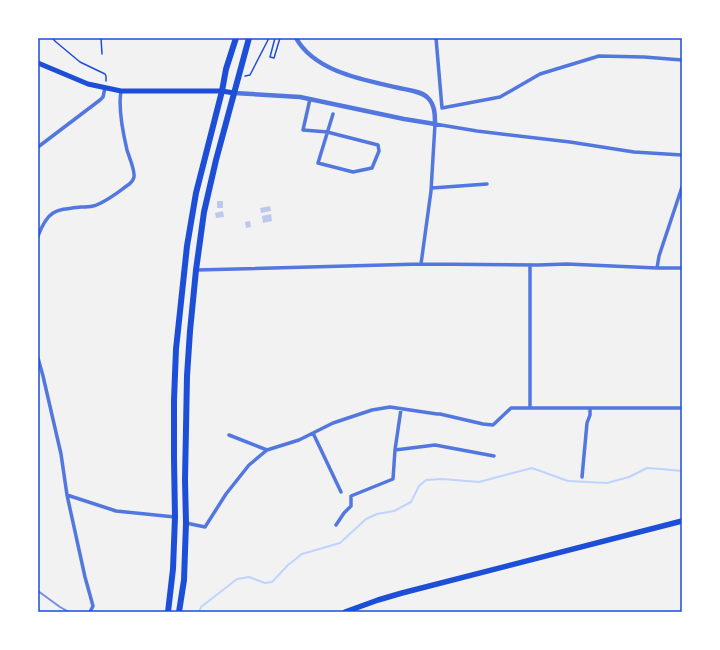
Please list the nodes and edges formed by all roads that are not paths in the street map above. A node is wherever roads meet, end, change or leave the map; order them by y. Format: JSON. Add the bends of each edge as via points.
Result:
{"nodes":[{"id":1,"x":236,"y":38,"type":"edge"},
{"id":2,"x":250,"y":38,"type":"edge"},
{"id":3,"x":296,"y":38,"type":"edge"},
{"id":4,"x":436,"y":38,"type":"edge"},
{"id":5,"x":682,"y":60,"type":"edge"},
{"id":6,"x":38,"y":63,"type":"edge"},
{"id":7,"x":105,"y":88,"type":"junction"},
{"id":8,"x":120,"y":91,"type":"junction"},
{"id":9,"x":222,"y":91,"type":"junction"},
{"id":10,"x":234,"y":93,"type":"junction"},
{"id":11,"x":310,"y":99,"type":"junction"},
{"id":12,"x":333,"y":114,"type":"dead end"},
{"id":13,"x":435,"y":124,"type":"junction"},
{"id":14,"x":328,"y":132,"type":"junction"},
{"id":15,"x":38,"y":147,"type":"edge"},
{"id":16,"x":682,"y":155,"type":"edge"},
{"id":17,"x":487,"y":184,"type":"dead end"},
{"id":18,"x":682,"y":187,"type":"edge"},
{"id":19,"x":432,"y":188,"type":"junction"},
{"id":20,"x":38,"y":236,"type":"edge"},
{"id":21,"x":421,"y":264,"type":"junction"},
{"id":22,"x":530,"y":265,"type":"junction"},
{"id":23,"x":657,"y":268,"type":"junction"},
{"id":24,"x":682,"y":268,"type":"edge"},
{"id":25,"x":196,"y":270,"type":"junction"},
{"id":26,"x":38,"y":358,"type":"edge"},
{"id":27,"x":401,"y":408,"type":"junction"},
{"id":28,"x":530,"y":408,"type":"junction"},
{"id":29,"x":590,"y":408,"type":"junction"},
{"id":30,"x":682,"y":408,"type":"edge"},
{"id":31,"x":313,"y":433,"type":"junction"},
{"id":32,"x":229,"y":434,"type":"dead end"},
{"id":33,"x":267,"y":450,"type":"junction"},
{"id":34,"x":395,"y":450,"type":"junction"},
{"id":35,"x":494,"y":456,"type":"dead end"},
{"id":36,"x":582,"y":477,"type":"dead end"},
{"id":37,"x":341,"y":492,"type":"dead end"},
{"id":38,"x":67,"y":495,"type":"junction"},
{"id":39,"x":174,"y":517,"type":"junction"},
{"id":40,"x":682,"y":521,"type":"edge"},
{"id":41,"x":186,"y":523,"type":"junction"},
{"id":42,"x":336,"y":525,"type":"dead end"},
{"id":43,"x":90,"y":612,"type":"edge"},
{"id":44,"x":168,"y":612,"type":"edge"},
{"id":45,"x":179,"y":612,"type":"edge"},
{"id":46,"x":345,"y":612,"type":"edge"}],
"edges":[{"from":1,"to":9,"type":"highway"},
{"from":2,"to":10,"type":"highway"},
{"from":3,"to":13,"type":"street","via":[[311,56],[336,70],[426,96],[434,110]]},
{"from":4,"to":5,"type":"street","via":[[442,108],[500,97],[540,74],[599,56]]},
{"from":6,"to":7,"type":"main road","via":[[78,81]]},
{"from":7,"to":8,"type":"main road"},
{"from":7,"to":15,"type":"street","via":[[100,100]]},
{"from":8,"to":9,"type":"main road"},
{"from":8,"to":20,"type":"street","via":[[119,108],[133,171],[132,181],[101,203],[62,209],[51,214],[43,223]]},
{"from":9,"to":10,"type":"main road"},
{"from":9,"to":39,"type":"highway","via":[[196,193],[187,246],[176,349]]},
{"from":10,"to":11,"type":"street"},
{"from":10,"to":25,"type":"highway","via":[[204,212]]},
{"from":11,"to":13,"type":"street"},
{"from":11,"to":14,"type":"street","via":[[303,130]]},
{"from":12,"to":14,"type":"street"},
{"from":13,"to":16,"type":"street","via":[[634,152]]},
{"from":13,"to":19,"type":"street"},
{"from":14,"to":14,"type":"street","via":[[378,145],[379,151],[372,168],[353,172],[318,163]]},
{"from":17,"to":19,"type":"street"},
{"from":18,"to":23,"type":"street"},
{"from":19,"to":21,"type":"street"},
{"from":21,"to":22,"type":"street"},
{"from":21,"to":25,"type":"street"},
{"from":22,"to":23,"type":"street"},
{"from":22,"to":28,"type":"street"},
{"from":23,"to":24,"type":"street"},
{"from":25,"to":41,"type":"highway","via":[[187,376]]},
{"from":26,"to":38,"type":"street","via":[[61,454]]},
{"from":27,"to":28,"type":"street","via":[[493,425],[511,408]]},
{"from":27,"to":31,"type":"street","via":[[372,410],[333,422]]},
{"from":27,"to":34,"type":"street"},
{"from":28,"to":29,"type":"street"},
{"from":29,"to":30,"type":"street"},
{"from":29,"to":36,"type":"street"},
{"from":31,"to":33,"type":"street"},
{"from":31,"to":37,"type":"street"},
{"from":32,"to":33,"type":"street"},
{"from":33,"to":41,"type":"street","via":[[249,465],[205,527]]},
{"from":34,"to":35,"type":"street","via":[[435,445]]},
{"from":34,"to":42,"type":"street","via":[[392,479],[351,496],[351,506]]},
{"from":38,"to":39,"type":"street","via":[[116,512]]},
{"from":38,"to":43,"type":"street","via":[[93,606]]},
{"from":39,"to":44,"type":"highway","via":[[173,569]]},
{"from":40,"to":46,"type":"main road","via":[[396,595]]},
{"from":41,"to":45,"type":"highway","via":[[184,580]]}]}
